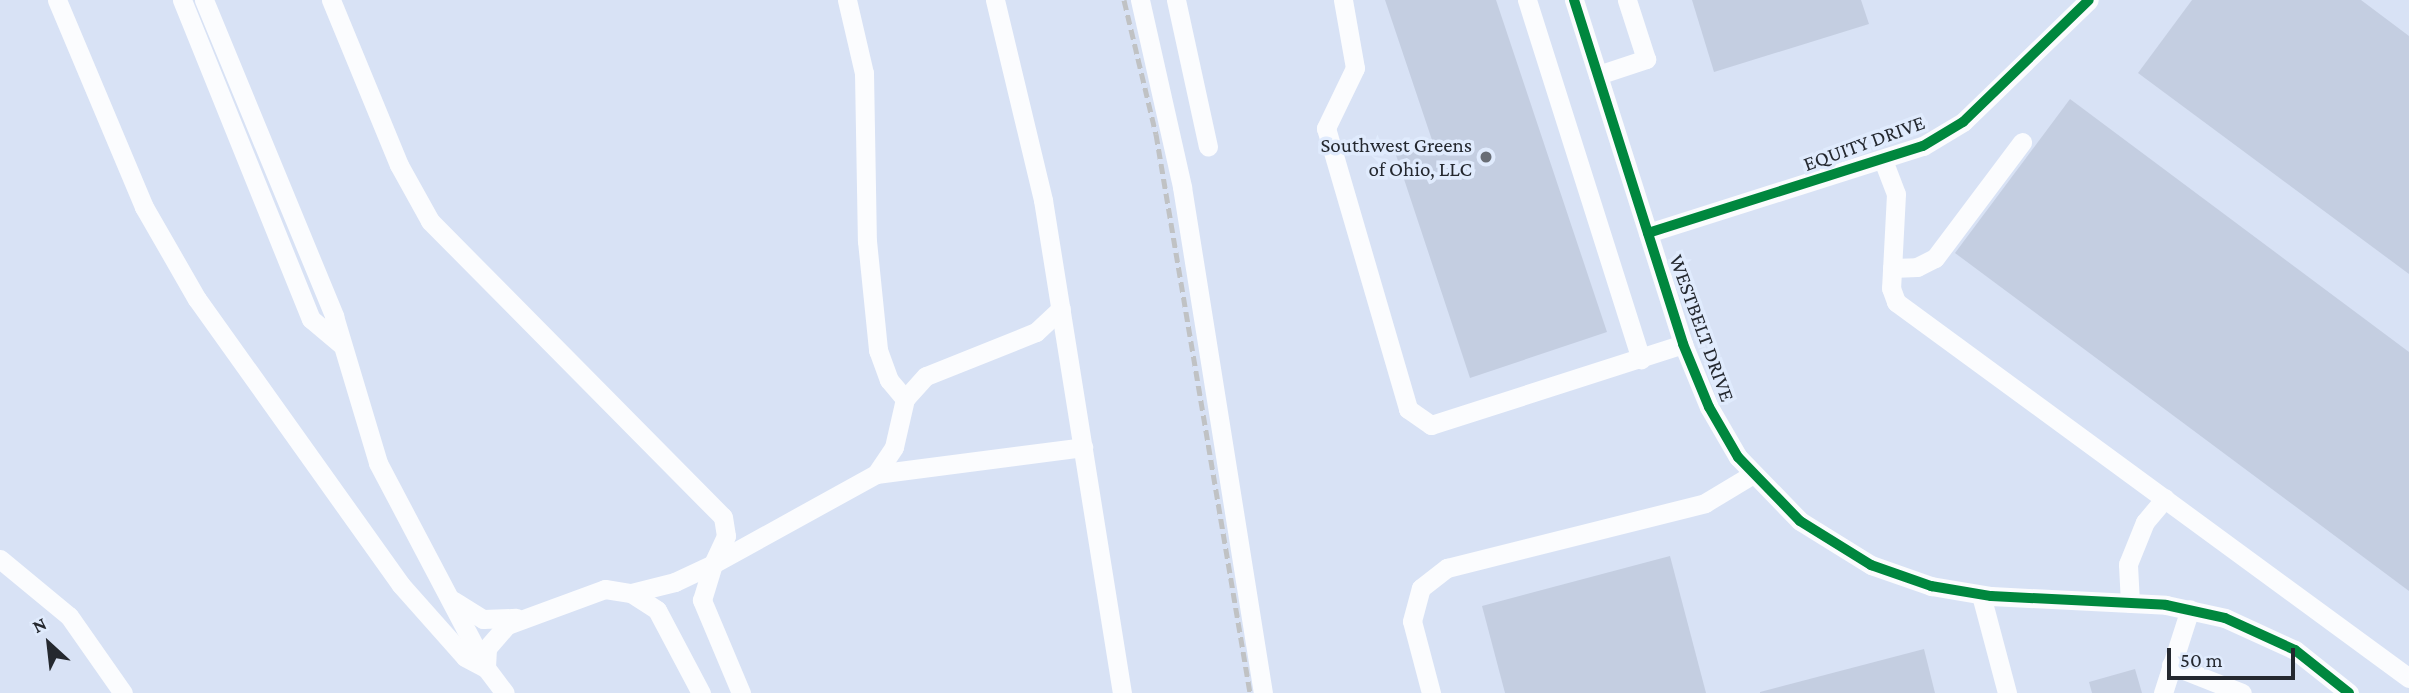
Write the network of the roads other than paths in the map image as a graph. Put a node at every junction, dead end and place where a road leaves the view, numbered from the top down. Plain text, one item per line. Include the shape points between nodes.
1 (57, 0) edge
2 (182, 0) edge
3 (204, 0) edge
4 (331, 0) edge
5 (847, 0) edge
6 (995, 0) edge
7 (1140, 0) edge
8 (1177, 0) edge
9 (1343, 0) edge
10 (1527, 0) edge
11 (1574, 0) edge
12 (1627, 0) edge
13 (2079, 4) edge
14 (1598, 75) junction
15 (2022, 142) dead end
16 (1208, 147) dead end
17 (1883, 160) junction
18 (1648, 233) junction
19 (1892, 268) junction
20 (1061, 310) junction
21 (340, 344) junction
22 (1683, 344) junction
23 (1641, 359) junction
24 (905, 399) junction
25 (1083, 447) junction
26 (876, 474) junction
27 (1753, 474) junction
28 (2165, 498) junction
29 (0, 559) edge
30 (713, 564) junction
31 (631, 593) junction
32 (1981, 595) junction
33 (452, 600) junction
34 (2130, 603) junction
35 (2190, 609) junction
36 (527, 615) junction
37 (2171, 665) junction
38 (486, 668) junction
39 (2409, 678) edge
40 (2224, 689) edge
41 (123, 693) edge
42 (505, 693) edge
43 (701, 693) edge
44 (741, 693) edge
45 (1122, 693) edge
46 (1263, 693) edge
47 (1431, 693) edge
48 (2007, 693) edge
49 (2163, 693) edge
50 (2242, 693) edge
51 (2349, 693) edge

1 - 38 street via 144,207 197,299 401,585 465,657
2 - 21 street via 311,319
3 - 21 street via 334,316
4 - 30 street via 399,164 430,221 718,507 726,536
5 - 24 street via 864,73 867,241 878,350 889,380
6 - 20 street via 1024,104
7 - 46 street via 1182,187
8 - 16 street
9 - 23 street via 1355,68 1326,128 1408,409 1431,425
10 - 23 street
11 - 14 street, WESTBELT DRIVE
12 - 14 street via 1646,59
13 - 17 street, EQUITY DRIVE via 1962,121 1923,146
14 - 18 street, WESTBELT DRIVE
15 - 19 street via 1935,258 1917,267
17 - 18 street, EQUITY DRIVE
17 - 19 street via 1896,194
18 - 22 street, WESTBELT DRIVE
19 - 28 street via 1896,302
20 - 24 street via 1036,332 926,376
20 - 25 street
21 - 33 street via 378,463
22 - 23 street
22 - 27 street, WESTBELT DRIVE via 1722,432
24 - 26 street via 894,447
25 - 26 street
25 - 45 street
26 - 30 street
27 - 32 street, WESTBELT DRIVE via 1800,521 1860,558 1908,579
27 - 47 street via 1705,503 1447,568 1422,587 1412,621
28 - 34 street via 2145,522 2128,564
28 - 39 street
29 - 41 street via 69,616
30 - 31 street via 675,582
30 - 44 street via 702,600
31 - 36 street via 605,589
31 - 43 street via 657,610 675,636
32 - 34 street, WESTBELT DRIVE
32 - 48 street
33 - 36 street via 494,621
33 - 38 street
34 - 35 street, WESTBELT DRIVE
35 - 37 street
35 - 51 street, WESTBELT DRIVE via 2246,625 2285,645
36 - 38 street via 491,640
37 - 40 street
37 - 49 street
38 - 42 street
40 - 50 street

